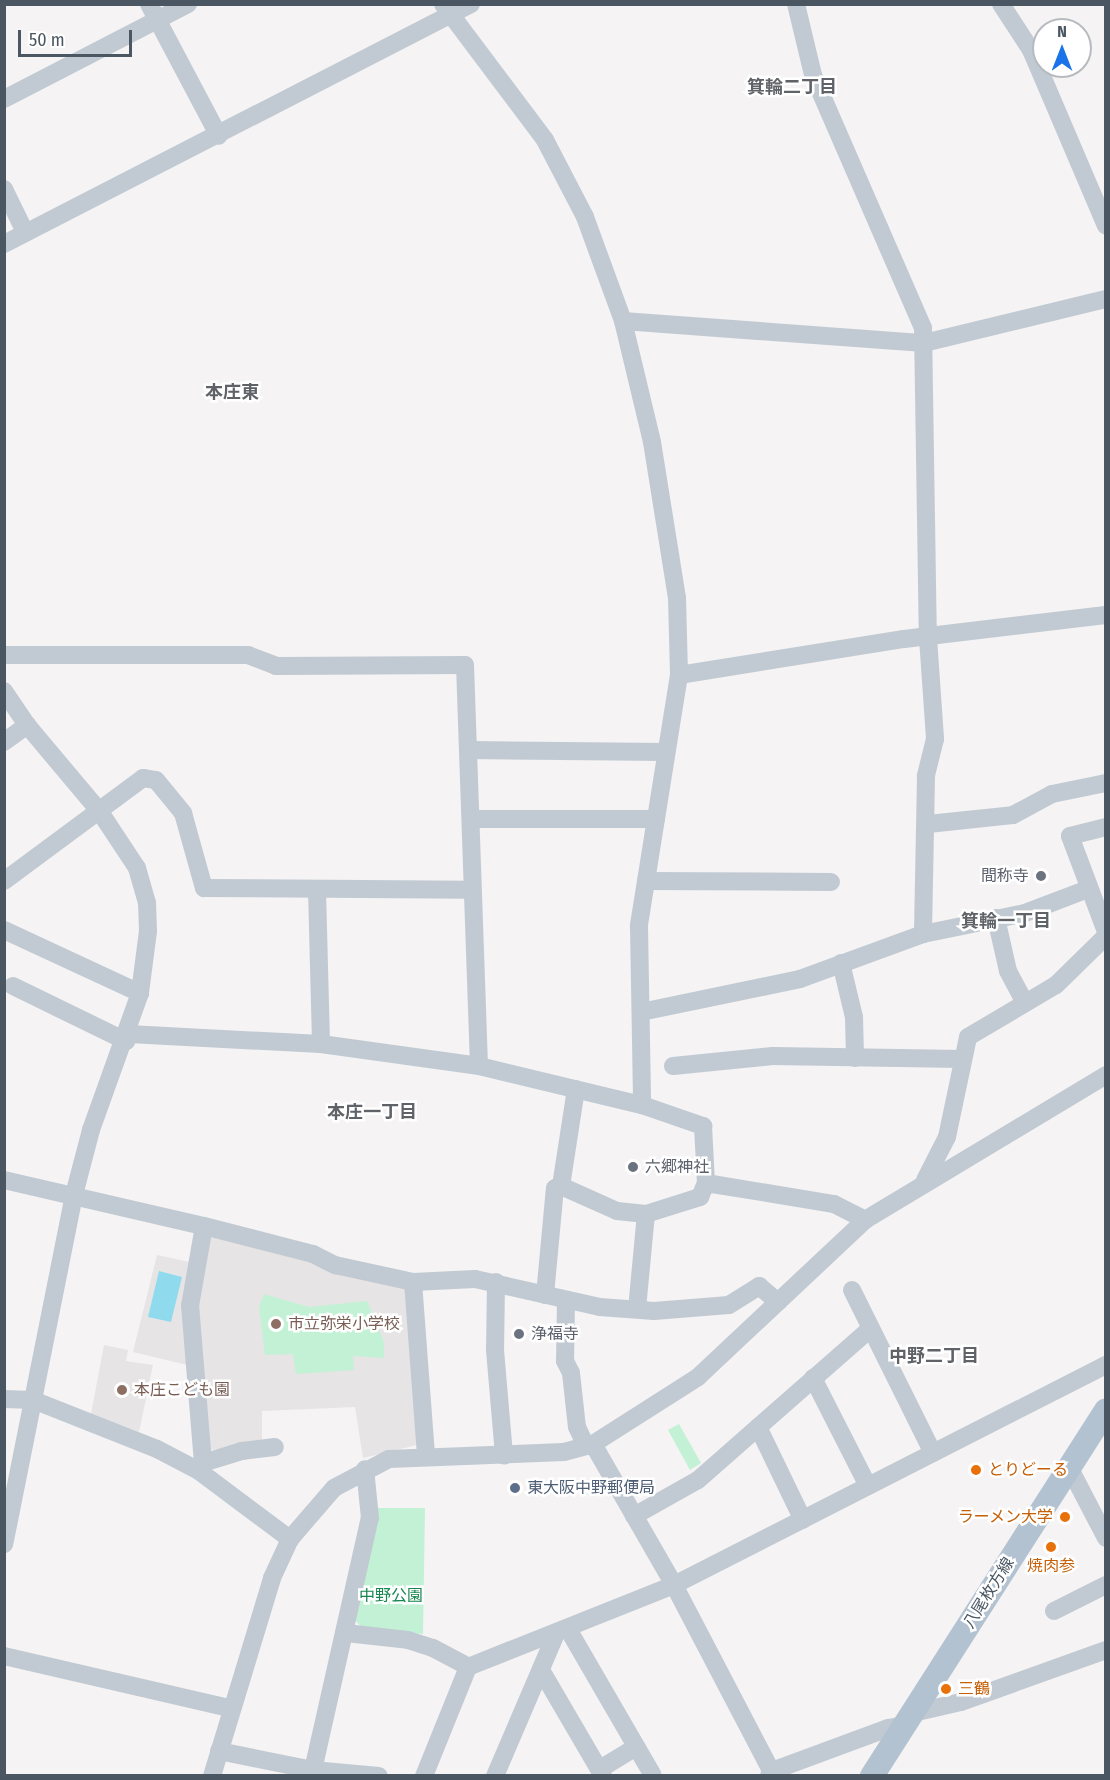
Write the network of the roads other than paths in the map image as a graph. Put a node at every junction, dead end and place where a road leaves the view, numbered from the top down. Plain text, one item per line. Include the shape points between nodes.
1 (188, 4) edge
2 (471, 4) edge
3 (796, 4) edge
4 (1001, 4) edge
5 (447, 10) edge
6 (153, 13) edge
7 (4, 99) edge
8 (219, 136) junction
9 (4, 189) edge
10 (1106, 226) edge
11 (25, 232) junction
12 (4, 243) edge
13 (1106, 299) edge
14 (623, 321) junction
15 (924, 343) junction
16 (1106, 615) edge
17 (928, 638) junction
18 (4, 655) edge
19 (679, 675) junction
20 (4, 691) edge
21 (27, 725) junction
22 (4, 742) edge
23 (469, 750) junction
24 (666, 753) junction
25 (1106, 783) edge
26 (100, 812) junction
27 (471, 819) junction
28 (656, 819) junction
29 (928, 824) junction
30 (1106, 827) edge
31 (4, 881) edge
32 (646, 881) junction
33 (831, 882) dead end
34 (1088, 889) junction
35 (316, 890) junction
36 (471, 890) junction
37 (996, 918) junction
38 (4, 930) edge
39 (1106, 932) edge
40 (923, 934) junction
41 (1106, 936) edge
42 (841, 963) junction
43 (13, 986) dead end
44 (140, 993) junction
45 (1026, 1003) junction
46 (640, 1012) junction
47 (127, 1037) junction
48 (321, 1044) junction
49 (855, 1058) junction
50 (962, 1059) junction
51 (479, 1066) junction
52 (673, 1066) dead end
53 (1106, 1075) edge
54 (576, 1089) junction
55 (642, 1105) junction
56 (4, 1180) edge
57 (925, 1180) junction
58 (706, 1183) junction
59 (561, 1186) junction
60 (74, 1196) junction
61 (646, 1214) junction
62 (865, 1220) junction
63 (204, 1226) junction
64 (413, 1282) junction
65 (496, 1282) junction
66 (852, 1290) dead end
67 (545, 1295) junction
68 (566, 1300) junction
69 (778, 1302) junction
70 (637, 1310) junction
71 (868, 1330) junction
72 (1106, 1365) edge
73 (813, 1378) junction
74 (4, 1399) edge
75 (33, 1400) junction
76 (1106, 1410) edge
77 (758, 1427) junction
78 (590, 1445) junction
79 (275, 1447) dead end
80 (933, 1453) junction
81 (426, 1454) junction
82 (504, 1456) junction
83 (201, 1467) junction
84 (1069, 1467) junction
85 (366, 1469) junction
86 (868, 1486) junction
87 (634, 1516) junction
88 (803, 1520) junction
89 (1106, 1538) edge
90 (290, 1539) junction
91 (4, 1544) edge
92 (1106, 1585) edge
93 (674, 1586) junction
94 (1054, 1611) dead end
95 (562, 1631) junction
96 (346, 1633) junction
97 (1106, 1650) edge
98 (4, 1656) edge
99 (468, 1666) junction
100 (541, 1670) junction
101 (230, 1708) junction
102 (909, 1719) junction
103 (636, 1747) junction
104 (219, 1751) junction
105 (309, 1771) edge
106 (602, 1772) edge
107 (652, 1774) dead end
108 (772, 1774) edge
109 (212, 1776) edge
110 (379, 1776) edge
111 (424, 1776) edge
112 (495, 1776) edge
113 (872, 1776) edge

1 - 6 street
2 - 5 street
3 - 15 street via 813,75 923,328
4 - 10 street via 1031,50
5 - 8 street
5 - 14 street via 545,140 585,217
6 - 7 street
6 - 8 street
8 - 11 street
9 - 11 street
11 - 12 street
13 - 15 street
14 - 15 street
14 - 19 street via 652,442 676,598
15 - 17 street
16 - 17 street
17 - 19 street
17 - 29 street via 935,739 926,776
18 - 23 street via 248,655 276,666 465,665
19 - 24 street
20 - 21 street
21 - 22 street
21 - 26 street
23 - 24 street
23 - 27 street
24 - 28 street
25 - 29 street via 1052,794 1012,815
26 - 31 street
26 - 35 street via 143,778 156,780 183,813 204,888
26 - 44 street via 137,868 147,902 147,954
27 - 28 street
27 - 36 street
28 - 32 street
29 - 40 street
30 - 34 street via 1070,836
32 - 33 street
32 - 46 street via 639,926
34 - 37 street via 1025,913
34 - 39 street
35 - 36 street
35 - 48 street
36 - 51 street
37 - 40 street
37 - 45 street via 1008,971
38 - 44 street
40 - 42 street
41 - 45 street via 1056,985
42 - 46 street via 800,979
42 - 49 street via 854,1017
43 - 47 street
44 - 47 street
45 - 50 street via 968,1037
46 - 55 street
47 - 48 street
47 - 60 street via 91,1130
48 - 51 street
49 - 50 street
49 - 52 street via 773,1056
50 - 57 street via 947,1137
51 - 54 street
53 - 57 street
54 - 55 street
54 - 59 street
55 - 58 street via 703,1125
56 - 60 street
57 - 62 street
58 - 61 street via 700,1197
58 - 62 street via 834,1204
59 - 61 street via 617,1211
59 - 67 street via 555,1188
60 - 63 street
60 - 75 street
61 - 70 street
62 - 69 street
63 - 64 street via 313,1254 335,1265
63 - 83 street via 190,1306
64 - 65 street
64 - 81 street
65 - 67 street
65 - 82 street via 495,1350
66 - 71 street
67 - 68 street
68 - 70 street
68 - 78 street via 565,1361 571,1373 577,1426
69 - 70 street via 759,1286 729,1305 704,1310
69 - 78 street via 680,1391
71 - 73 street
71 - 80 street
72 - 80 street
73 - 77 street
73 - 86 street
74 - 75 street
75 - 83 street
75 - 91 street
76 - 84 main road, 八尾枚方線
77 - 87 street via 698,1480
77 - 88 street
78 - 82 street via 564,1452
78 - 87 street
79 - 83 street via 242,1451
80 - 86 street
81 - 82 street
81 - 85 street via 389,1459
83 - 90 street
84 - 89 street
84 - 102 main road, 八尾枚方線
85 - 90 street via 334,1488
85 - 96 street via 370,1518
86 - 88 street
87 - 93 street
88 - 93 street
90 - 101 street via 272,1578
92 - 94 street
93 - 95 street
93 - 108 street
95 - 99 street
95 - 100 street
95 - 103 street
96 - 99 street via 408,1640 433,1647
96 - 105 street
97 - 102 street
98 - 101 street
99 - 111 street
100 - 106 street
100 - 112 street
101 - 104 street
102 - 108 street
102 - 113 main road, 八尾枚方線
103 - 106 street
103 - 107 street
104 - 105 street
104 - 109 street
105 - 110 street

